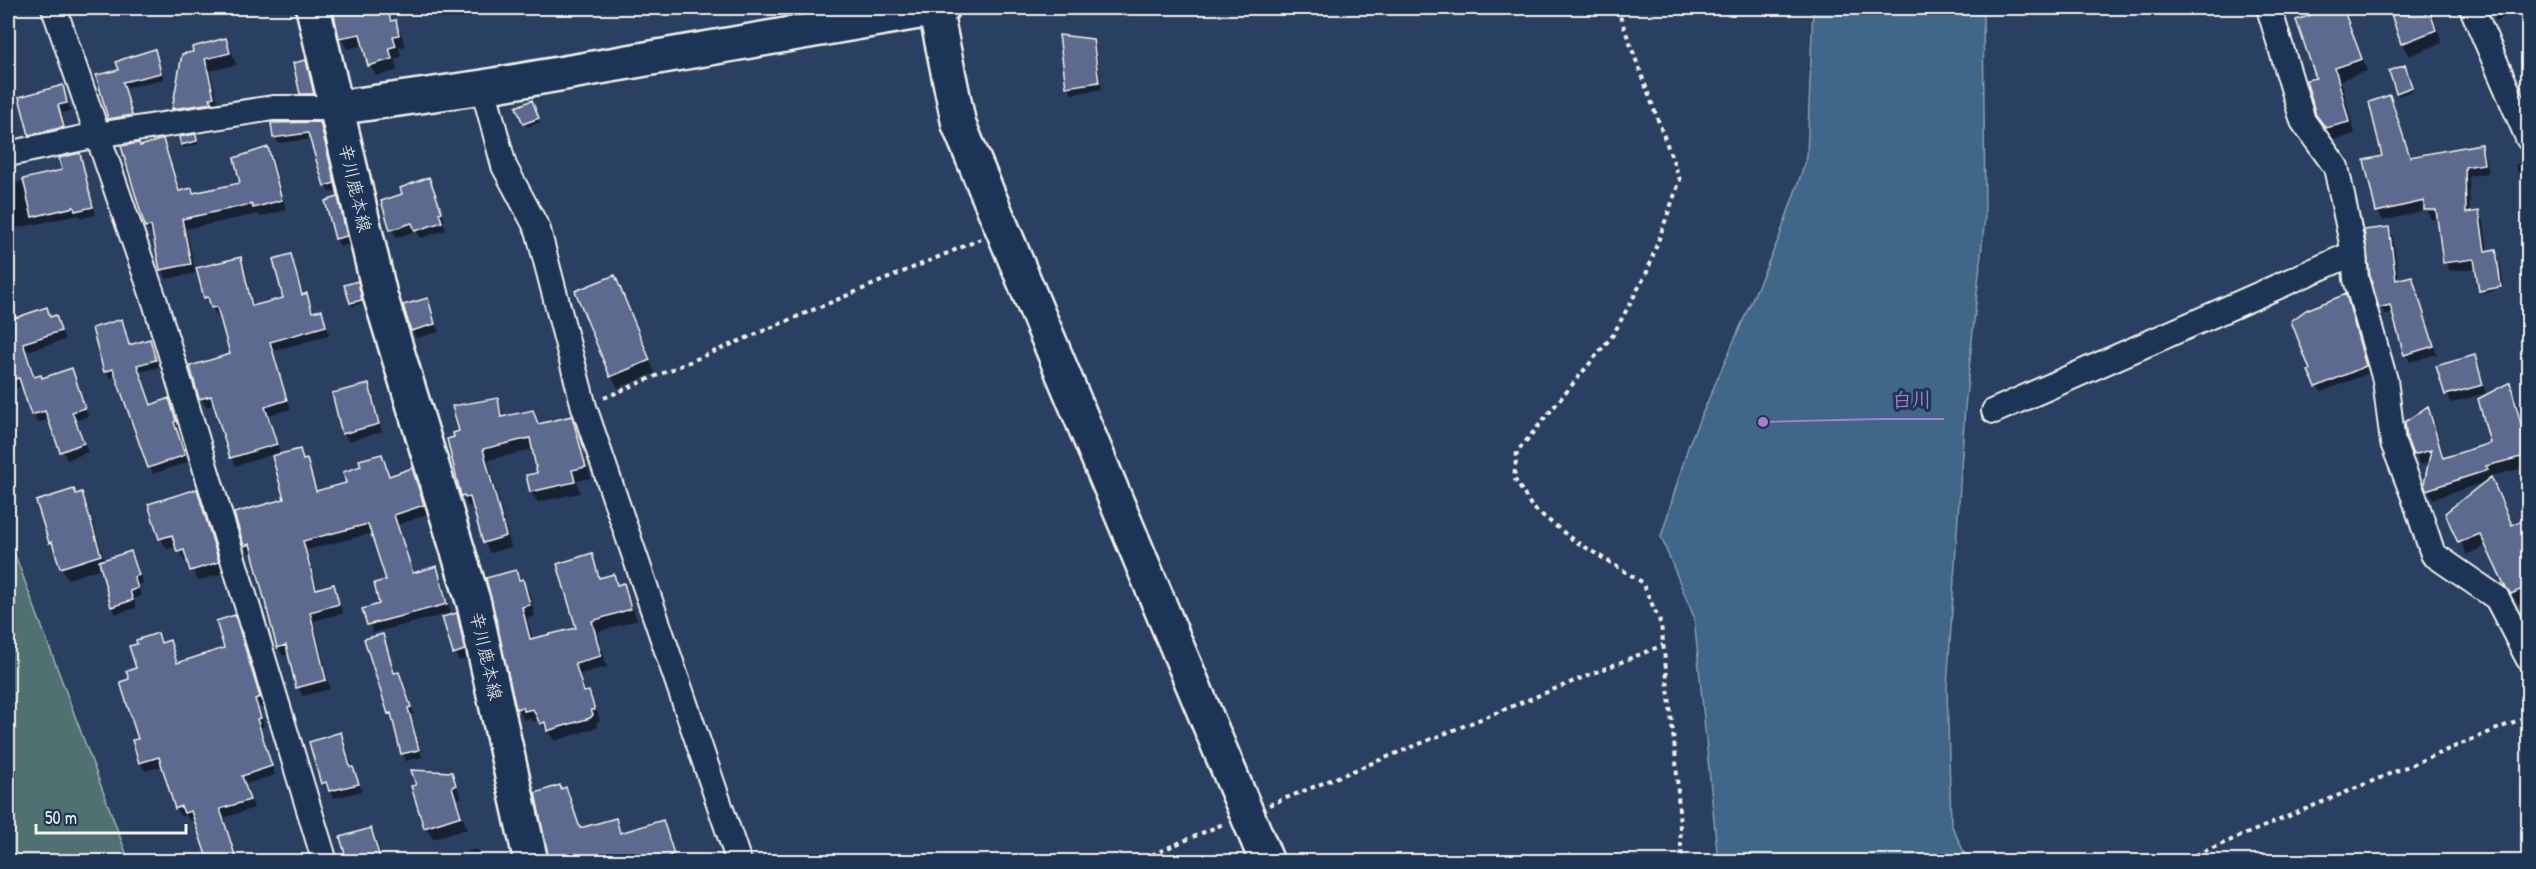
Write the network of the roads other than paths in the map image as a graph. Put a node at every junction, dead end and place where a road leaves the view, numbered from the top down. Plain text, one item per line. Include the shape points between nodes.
1 (54, 8) edge
2 (314, 8) edge
3 (937, 8) edge
4 (2269, 8) edge
5 (2472, 8) edge
6 (483, 87) junction
7 (336, 108) junction
8 (97, 135) junction
9 (2529, 138) edge
10 (8, 154) edge
11 (2354, 253) junction
12 (1994, 411) dead end
13 (2529, 658) edge
14 (325, 861) edge
15 (531, 861) edge
16 (740, 861) edge
17 (1267, 861) edge

1 - 8 street
2 - 7 main road, 辛川鹿本線
3 - 6 main road
3 - 17 main road via 959,124
4 - 11 street via 2303,121 2336,167
5 - 9 street
6 - 7 main road
6 - 16 street via 504,166 538,230 584,407
7 - 8 street via 273,108
7 - 15 main road, 辛川鹿本線 via 380,295 474,604
8 - 10 street
8 - 14 street via 155,302
11 - 12 street
11 - 13 street via 2356,279 2385,380 2392,443 2433,554 2497,598

